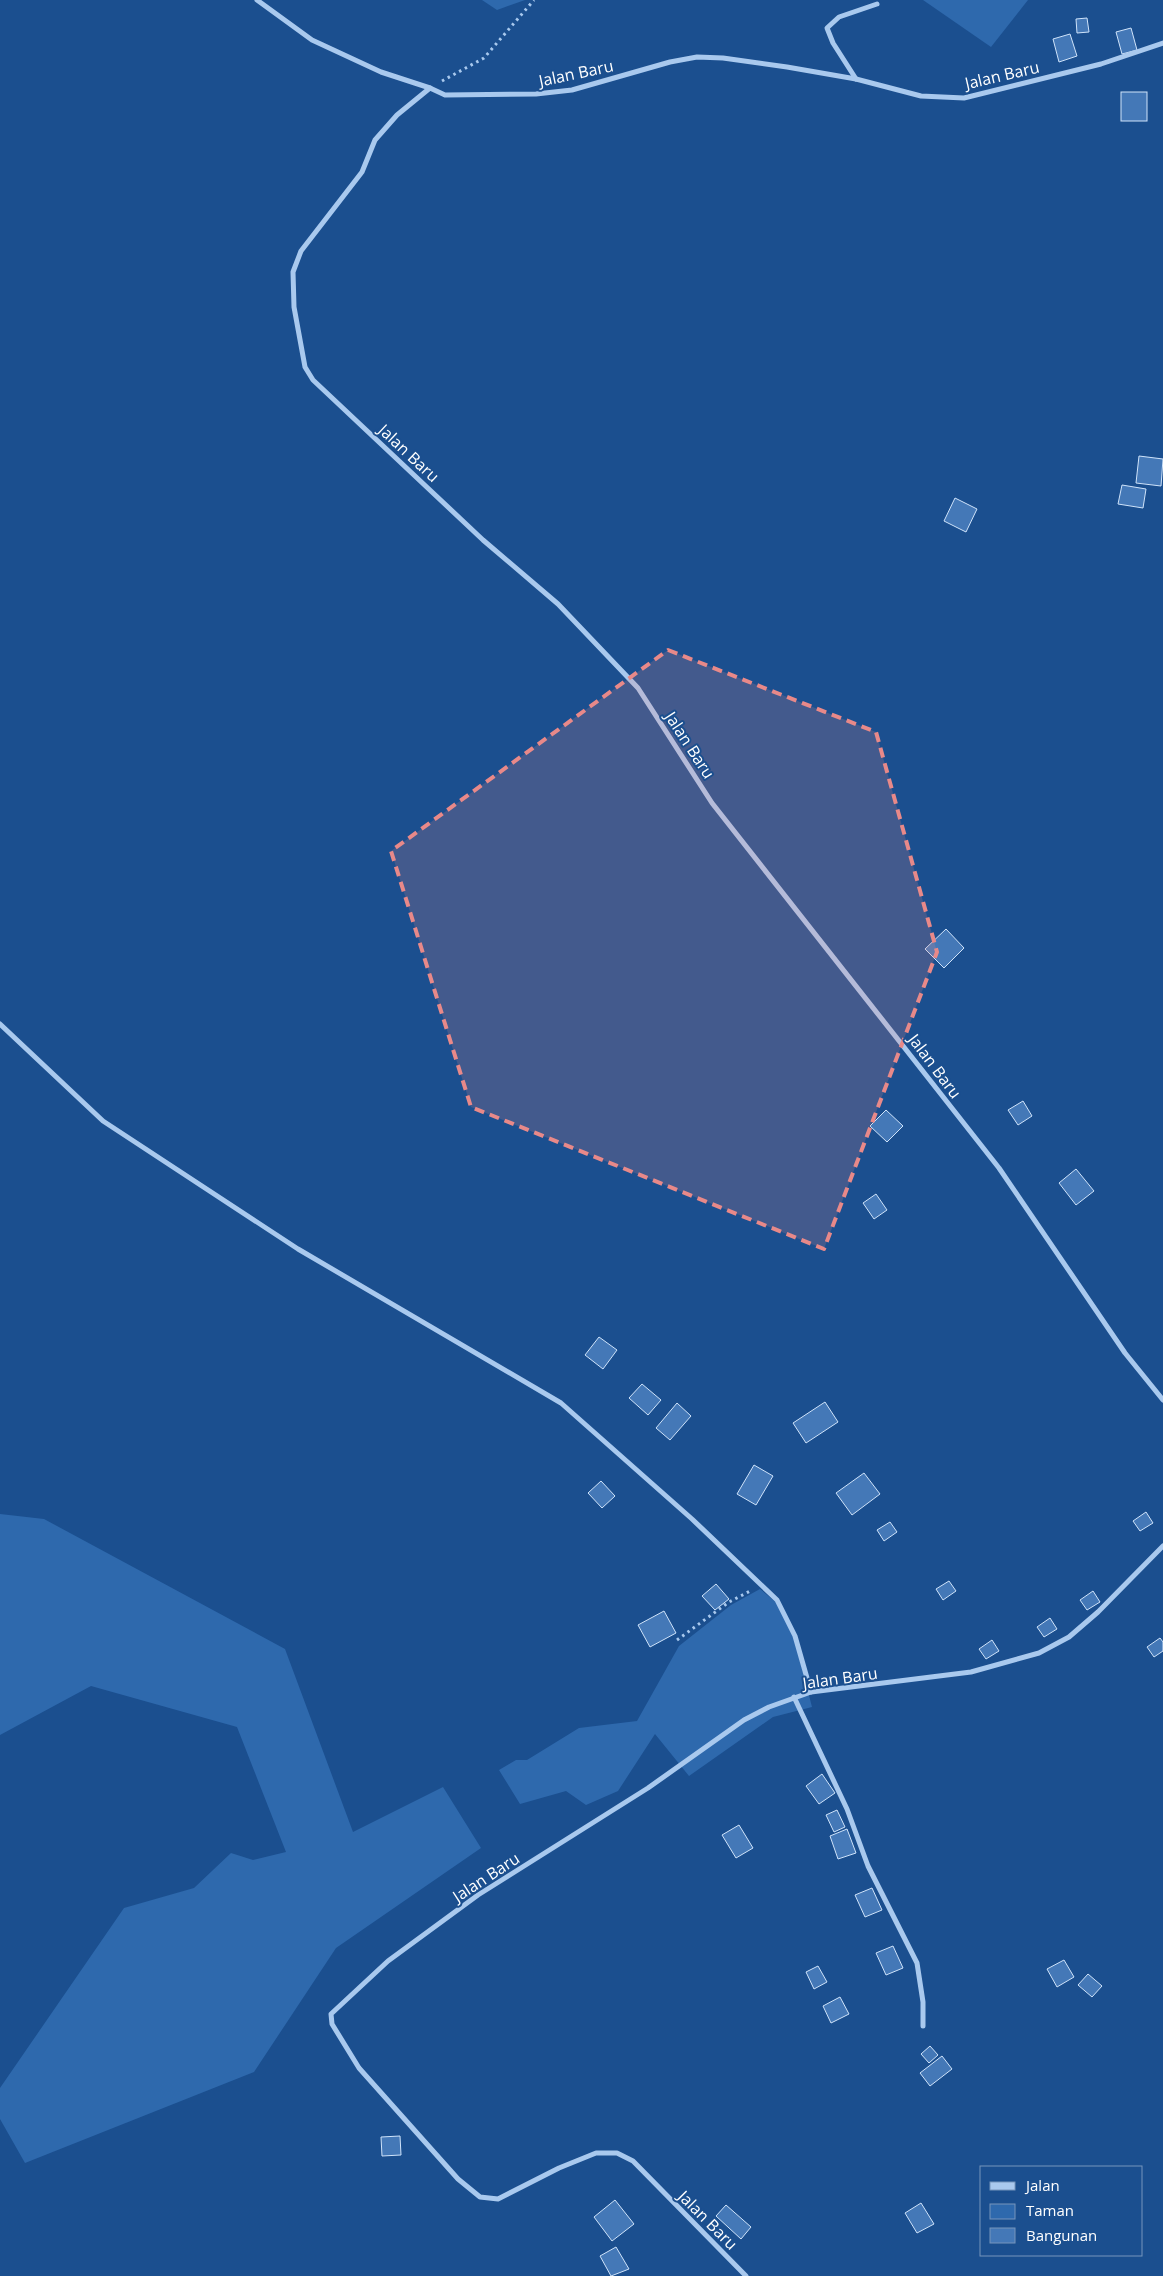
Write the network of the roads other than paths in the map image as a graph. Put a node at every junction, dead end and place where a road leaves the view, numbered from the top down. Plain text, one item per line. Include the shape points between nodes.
1 (257, 0) edge
2 (877, 4) dead end
3 (1163, 43) edge
4 (856, 79) junction
5 (430, 88) junction
6 (0, 1024) edge
7 (1163, 1400) edge
8 (1163, 1546) edge
9 (811, 1692) junction
10 (794, 1697) junction
11 (923, 2026) dead end
12 (746, 2276) edge

1 - 5 street via 312,40 381,72
2 - 4 street via 839,17 828,28 833,43
3 - 4 street, Jalan Baru via 1101,64 964,98 921,96
4 - 5 street, Jalan Baru via 697,57 572,90 536,94 445,95
5 - 7 street, Jalan Baru via 397,115 375,140 362,172 301,251 293,272 294,307 305,368 313,380 476,534 558,604 638,688 712,803 999,1168 1124,1353
6 - 9 street via 103,1122 298,1248 561,1404 692,1519 777,1600 792,1630
8 - 9 street, Jalan Baru via 1098,1612 1069,1637 1040,1653 972,1672
9 - 10 street, Jalan Baru
10 - 11 street via 847,1809 868,1866 917,1963
10 - 12 street, Jalan Baru via 744,1720 648,1788 478,1895 388,1961 331,2014 332,2024 359,2068 458,2179 480,2197 498,2199 596,2153 617,2153 633,2161

